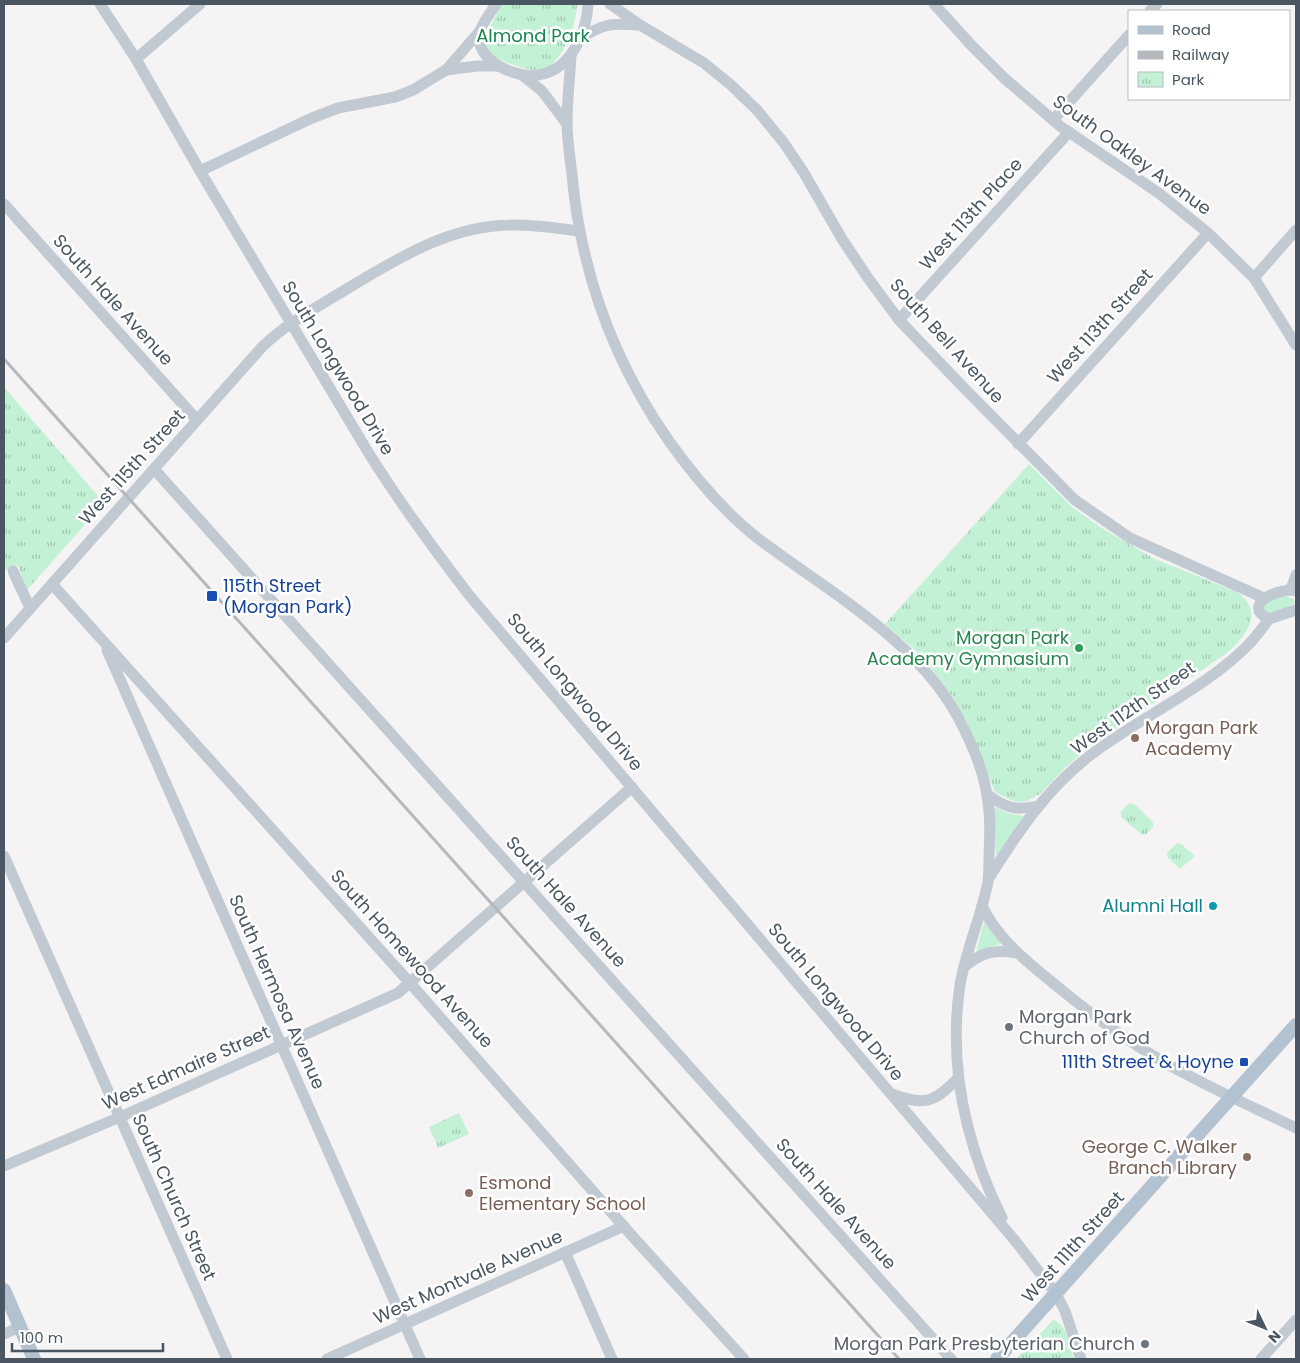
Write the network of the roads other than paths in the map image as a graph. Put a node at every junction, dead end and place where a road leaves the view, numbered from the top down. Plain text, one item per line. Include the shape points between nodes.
1 (100, 4) edge
2 (200, 4) edge
3 (496, 4) edge
4 (588, 4) edge
5 (610, 4) edge
6 (934, 4) edge
7 (640, 26) junction
8 (480, 31) junction
9 (1128, 36) edge
10 (579, 40) junction
11 (572, 55) junction
12 (136, 59) junction
13 (498, 66) junction
14 (446, 70) junction
15 (522, 75) junction
16 (1053, 120) junction
17 (567, 124) junction
18 (1069, 132) junction
19 (200, 171) junction
20 (4, 204) edge
21 (1296, 230) edge
22 (578, 231) junction
23 (1208, 233) junction
24 (1254, 278) junction
25 (899, 320) junction
26 (290, 322) junction
27 (1296, 345) edge
28 (197, 420) junction
29 (1018, 444) junction
30 (154, 469) junction
31 (13, 571) dead end
32 (1296, 575) edge
33 (52, 584) junction
34 (1294, 590) edge
35 (1264, 598) junction
36 (30, 608) junction
37 (1296, 610) edge
38 (1269, 619) junction
39 (4, 638) edge
40 (102, 640) junction
41 (632, 787) junction
42 (987, 794) junction
43 (1038, 806) junction
44 (4, 856) edge
45 (988, 879) junction
46 (525, 882) junction
47 (982, 906) junction
48 (1016, 953) junction
49 (964, 967) junction
50 (410, 983) junction
51 (1296, 1025) edge
52 (281, 1045) junction
53 (958, 1078) junction
54 (891, 1094) junction
55 (1232, 1097) junction
56 (120, 1117) junction
57 (1296, 1128) edge
58 (4, 1166) edge
59 (624, 1226) junction
60 (1017, 1243) junction
61 (564, 1252) junction
62 (4, 1290) edge
63 (1056, 1294) junction
64 (1296, 1320) edge
65 (405, 1324) junction
66 (20, 1327) junction
67 (4, 1334) edge
68 (34, 1359) edge
69 (227, 1359) edge
70 (327, 1359) edge
71 (420, 1359) edge
72 (612, 1359) edge
73 (744, 1359) edge
74 (951, 1359) edge
75 (997, 1359) edge
76 (1081, 1359) edge
77 (1261, 1359) edge

1 - 12 street, South Longwood Drive
2 - 12 street
3 - 8 street
4 - 10 street
5 - 7 street, South Bell Avenue
6 - 16 street, South Oakley Avenue via 1004,78
7 - 10 street, South Bell Avenue via 605,24
7 - 25 street, South Bell Avenue via 704,63 757,110 784,143 842,239
8 - 13 street via 482,50
8 - 14 street
9 - 16 street
10 - 11 street
11 - 15 street via 545,74
11 - 17 street
12 - 19 street, South Longwood Drive
13 - 14 street
13 - 15 street
14 - 19 street via 413,90 394,97 338,108 312,118
15 - 17 street via 542,91
16 - 18 street, South Oakley Avenue
17 - 22 street
18 - 23 street, South Oakley Avenue via 1160,194
18 - 25 street, West 113th Place
19 - 26 street, South Longwood Drive
20 - 28 street, South Hale Avenue
21 - 24 street
22 - 26 street, West 115th Street via 510,225 474,228 442,238 404,255
22 - 42 street via 598,304 614,346 653,417 677,452 702,485 759,540 864,616 932,678 962,726
23 - 24 street, South Oakley Avenue
23 - 29 street, West 113th Street
24 - 27 street, South Oakley Avenue
25 - 29 street, South Bell Avenue
26 - 28 street, West 115th Street via 262,347
26 - 41 street, South Longwood Drive via 389,485 441,558
28 - 30 street, West 115th Street
29 - 35 street, South Bell Avenue via 1075,500 1130,538
30 - 33 street, West 115th Street
30 - 46 street, South Hale Avenue
31 - 36 street
32 - 34 street
33 - 36 street, West 115th Street
33 - 40 street, South Homewood Avenue
34 - 35 street
35 - 38 street via 1259,604 1260,611
36 - 39 street, West 115th Street
37 - 38 street
38 - 43 street, West 112th Street via 1251,643 1232,659 1088,757
40 - 50 street, South Homewood Avenue
40 - 52 street, South Hermosa Avenue
41 - 46 street, West Edmaire Street
41 - 54 street, South Longwood Drive
42 - 43 street via 1011,808
42 - 45 street via 990,834
43 - 45 street, West 112th Street
44 - 56 street, South Church Street
45 - 47 street
46 - 50 street, West Edmaire Street
46 - 74 street, South Hale Avenue
47 - 48 street
47 - 49 street
48 - 49 street via 990,952
48 - 55 street via 1116,1032 1183,1073
49 - 53 street via 958,1018
50 - 52 street, West Edmaire Street via 398,993
50 - 59 street, South Homewood Avenue
51 - 55 main road, West 111th Street
52 - 56 street, West Edmaire Street
52 - 65 street, South Hermosa Avenue
53 - 54 street via 946,1091 924,1101 910,1101
53 - 60 street via 976,1157 989,1193
54 - 60 street, South Longwood Drive
55 - 57 street
55 - 63 main road, West 111th Street
56 - 58 street, West Edmaire Street
56 - 69 street, South Church Street
59 - 61 street, West Montvale Avenue
59 - 73 street, South Homewood Avenue
60 - 63 street, South Longwood Drive
61 - 65 street, West Montvale Avenue
61 - 72 street
62 - 66 main road
63 - 75 main road, West 111th Street
63 - 76 street, South Longwood Drive
64 - 77 street
65 - 70 street, West Montvale Avenue
65 - 71 street, South Hermosa Avenue
66 - 67 street
66 - 68 main road

